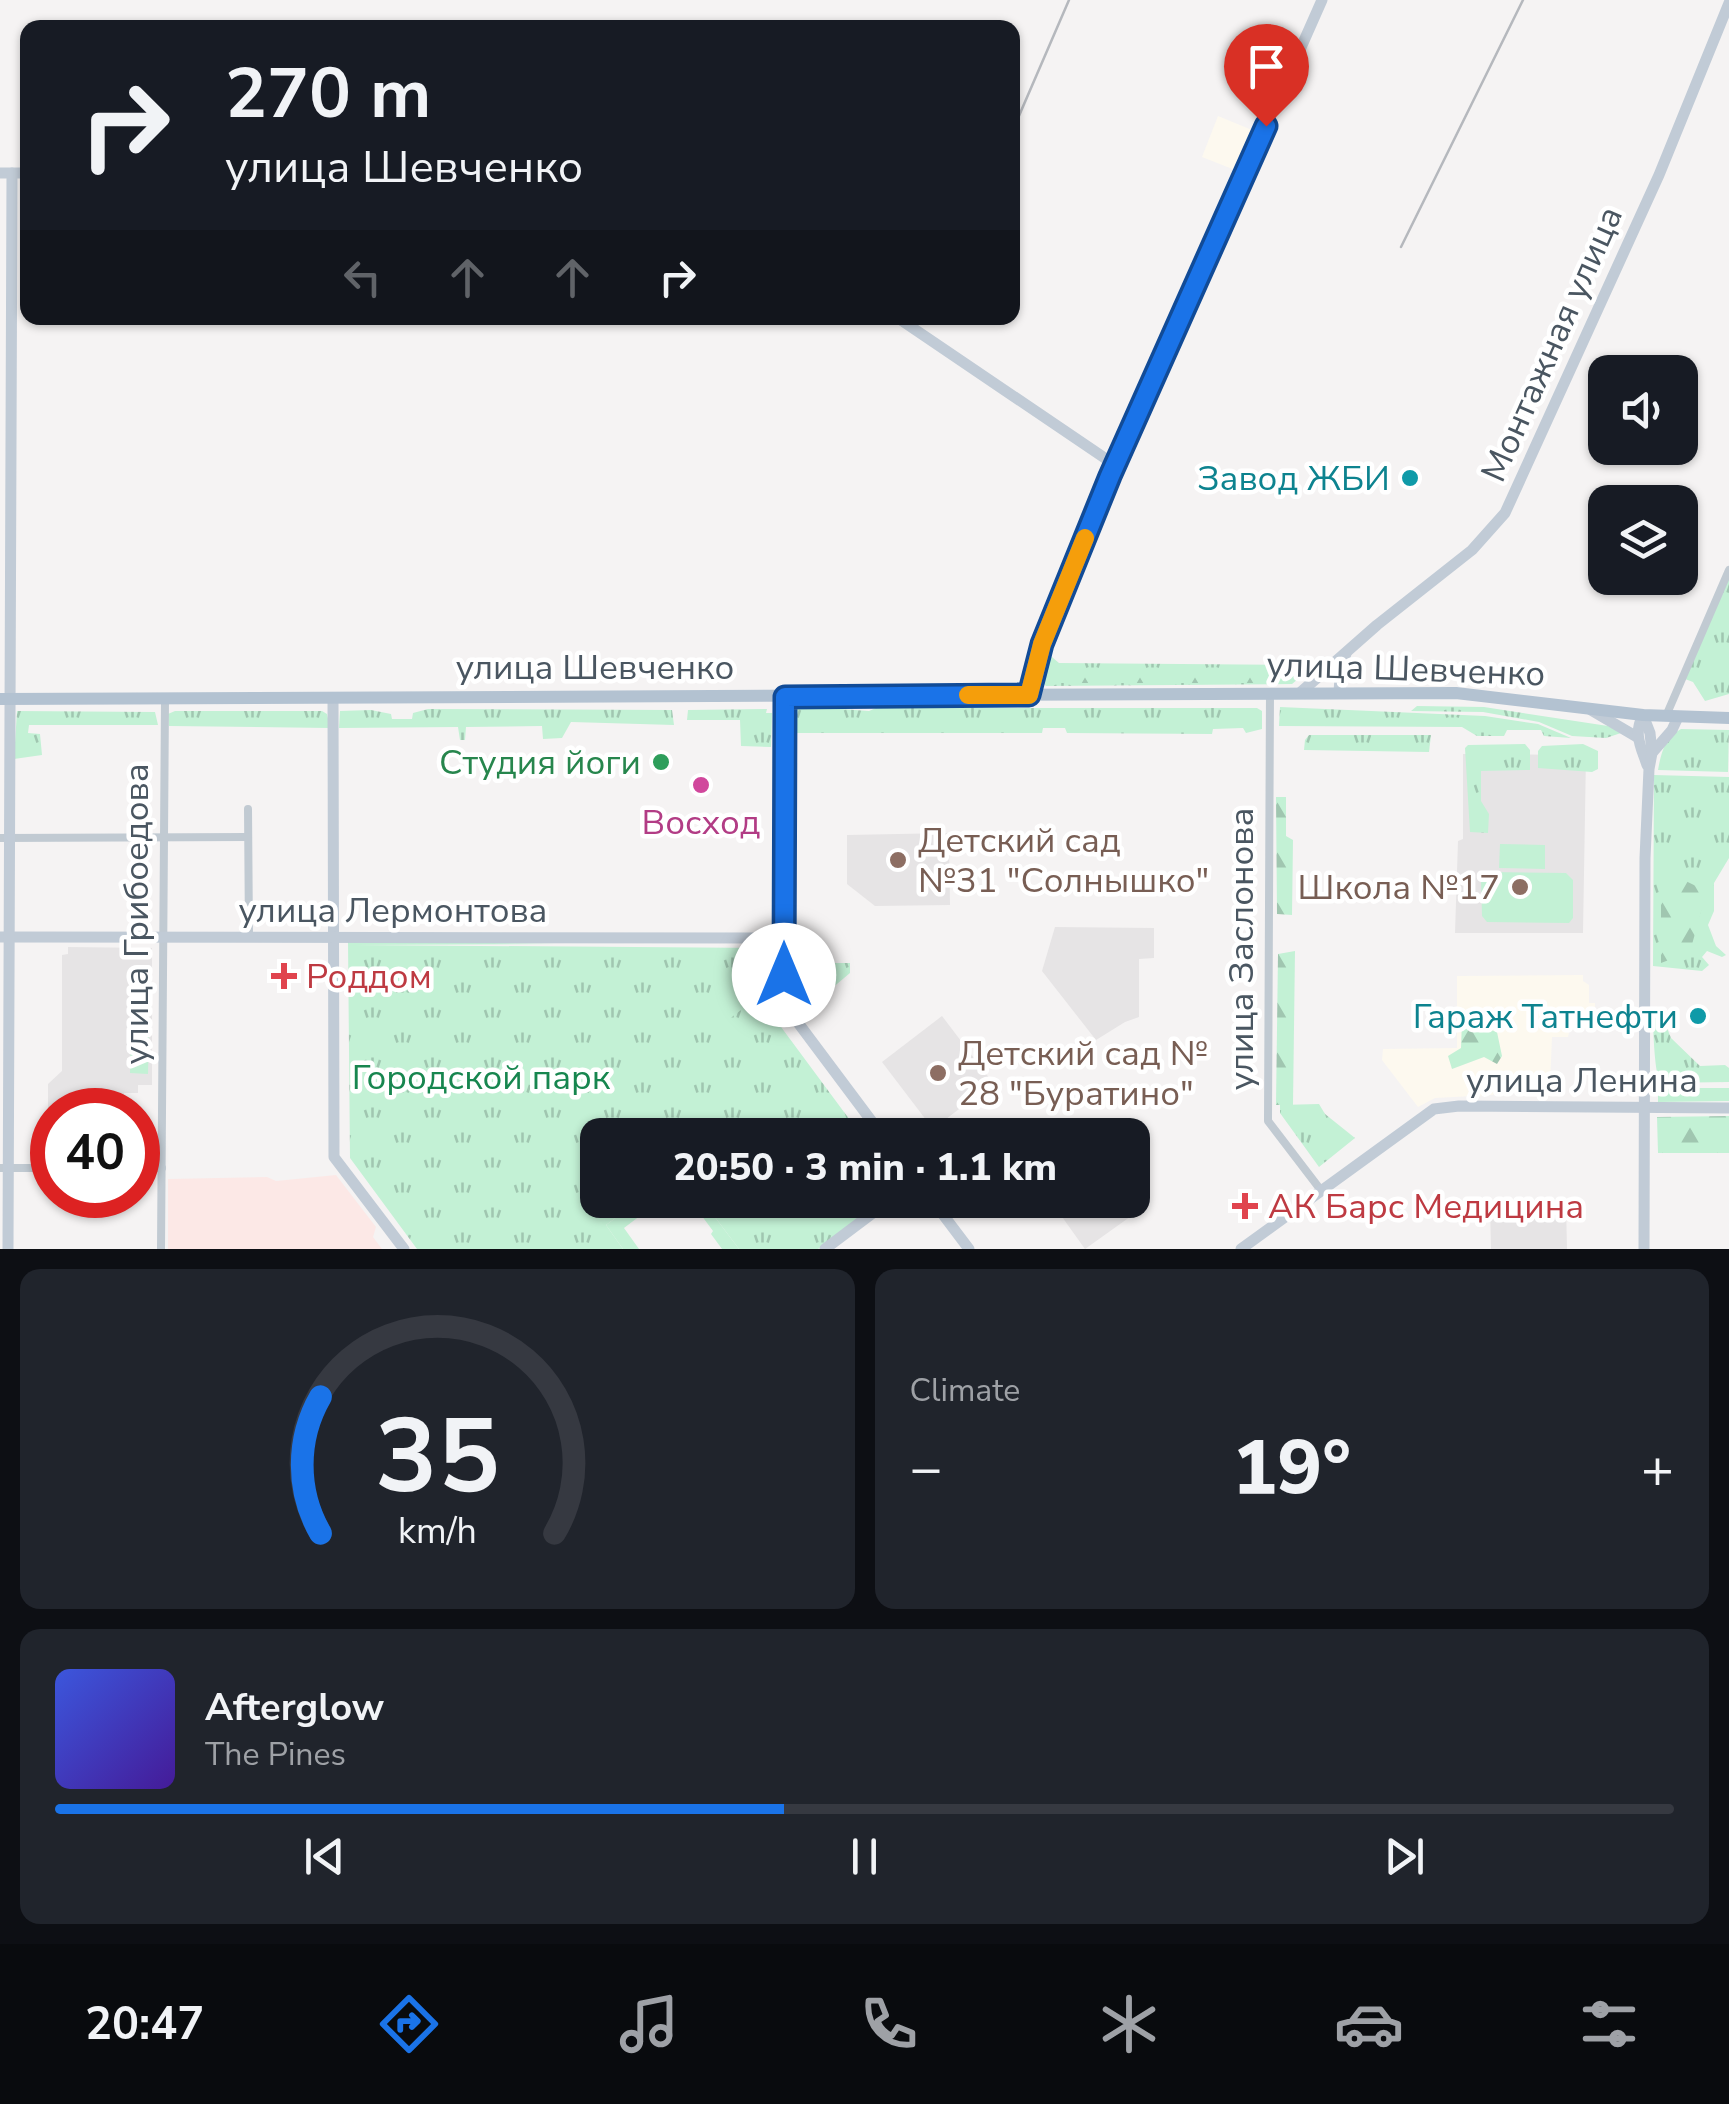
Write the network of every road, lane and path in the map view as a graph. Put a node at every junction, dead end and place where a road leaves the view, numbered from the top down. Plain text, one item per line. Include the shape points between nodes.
1 (1322, 0) edge
2 (1729, 3) edge
3 (6, 173) edge
4 (908, 325) edge
5 (1116, 465) junction
6 (1729, 570) edge
7 (1348, 650) junction
8 (1270, 692) junction
9 (1301, 692) junction
10 (1339, 692) junction
11 (1029, 695) junction
12 (785, 697) junction
13 (5, 699) edge
14 (333, 699) junction
15 (165, 700) junction
16 (1588, 708) junction
17 (1643, 715) junction
18 (1672, 717) junction
19 (1729, 718) edge
20 (1637, 736) junction
21 (1652, 753) junction
22 (1649, 769) junction
23 (248, 810) dead end
24 (248, 837) junction
25 (5, 838) edge
26 (163, 838) junction
27 (249, 936) junction
28 (333, 936) junction
29 (4, 937) edge
30 (164, 937) junction
31 (785, 938) junction
32 (1644, 1108) junction
33 (1729, 1108) edge
34 (869, 1118) edge
35 (4, 1168) edge
36 (30, 1168) edge
37 (162, 1168) joint
38 (1320, 1189) junction
39 (866, 1218) edge
40 (946, 1218) edge
41 (8, 1249) edge
42 (161, 1249) edge
43 (404, 1249) edge
44 (824, 1249) edge
45 (969, 1249) edge
46 (1240, 1249) edge
47 (1644, 1249) edge

1 - 5 street
2 - 7 street, Монтажная улица via 1659,175 1505,513 1472,550
3 - 13 street
4 - 5 street
5 - 11 street via 1042,644
6 - 18 street
7 - 9 street, Монтажная улица
7 - 10 street
8 - 9 main road, улица Шевченко
8 - 11 main road, улица Шевченко
8 - 38 street, улица Заслонова via 1268,1120
9 - 10 main road, улица Шевченко
10 - 16 main road, улица Шевченко via 1472,694
11 - 12 main road, улица Шевченко
12 - 14 main road, улица Шевченко
12 - 31 street
13 - 15 main road, улица Шевченко
13 - 25 street
14 - 15 main road, улица Шевченко
14 - 28 street
15 - 26 street, улица Грибоедова
16 - 17 main road, улица Шевченко
16 - 20 street
17 - 18 main road, улица Шевченко
17 - 20 street
17 - 21 street
18 - 19 main road, улица Шевченко
18 - 21 street via 1672,730
20 - 22 street
21 - 22 street
22 - 32 street
23 - 24 street
24 - 26 street
24 - 27 street
25 - 26 street
25 - 29 street
26 - 30 street, улица Грибоедова
27 - 28 street, улица Лермонтова
27 - 30 street, улица Лермонтова
28 - 31 street, улица Лермонтова
28 - 43 street via 334,1157
29 - 30 street, улица Лермонтова
29 - 35 street
30 - 37 street, улица Грибоедова
31 - 34 street via 784,1004
32 - 33 street, улица Ленина
32 - 38 street, улица Ленина via 1434,1109
32 - 47 street
35 - 36 street
35 - 41 street
37 - 42 street, улица Грибоедова
38 - 46 street, улица Ленина
39 - 44 street
40 - 45 street

